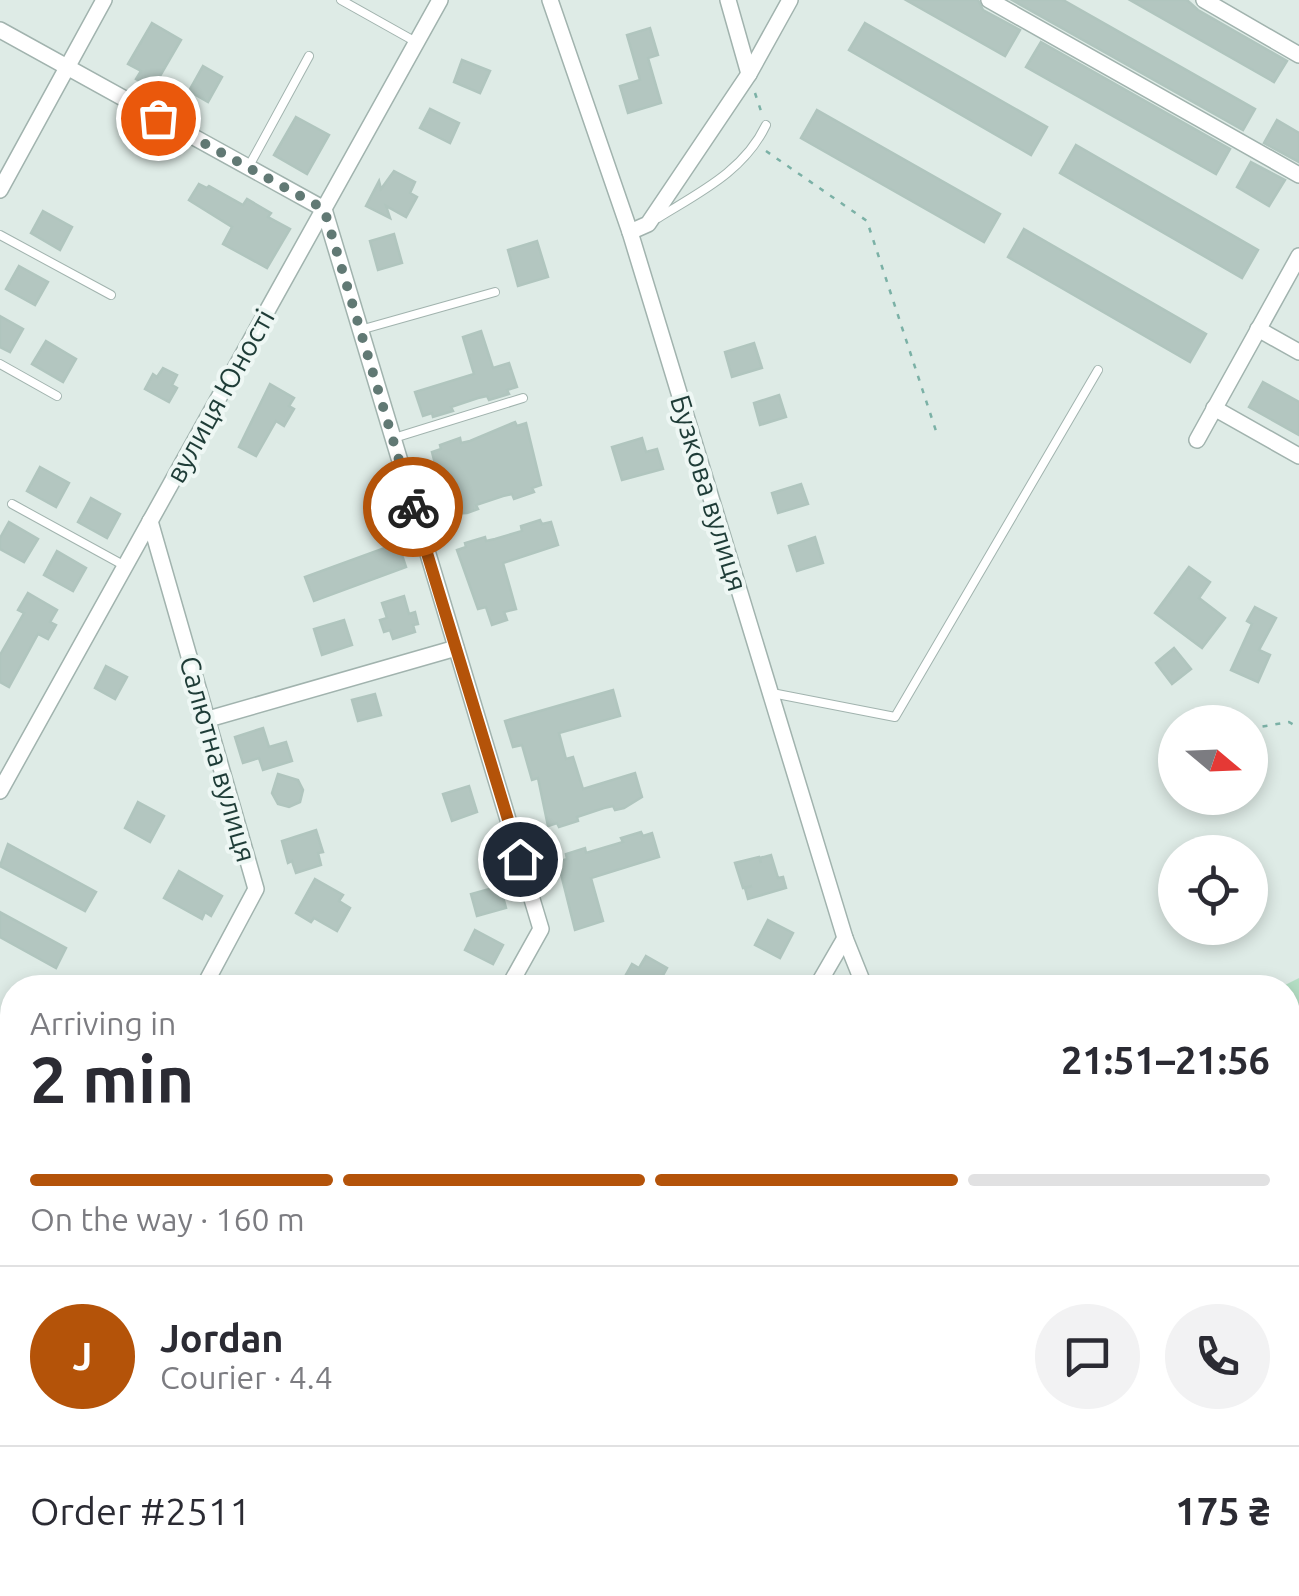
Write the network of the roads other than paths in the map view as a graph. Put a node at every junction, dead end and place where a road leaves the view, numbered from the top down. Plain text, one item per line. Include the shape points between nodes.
1 (104, 0) edge
2 (340, 0) edge
3 (440, 0) edge
4 (550, 0) edge
5 (728, 0) edge
6 (790, 0) edge
7 (989, 0) edge
8 (1204, 0) edge
9 (0, 30) edge
10 (416, 42) junction
11 (1299, 55) edge
12 (309, 56) dead end
13 (67, 68) junction
14 (749, 74) junction
15 (766, 125) road end
16 (248, 168) junction
17 (1299, 175) edge
18 (0, 190) edge
19 (324, 209) junction
20 (648, 224) junction
21 (630, 232) junction
22 (0, 235) edge
23 (1299, 256) edge
24 (495, 292) dead end
25 (110, 295) dead end
26 (1258, 329) junction
27 (360, 330) junction
28 (1299, 352) edge
29 (0, 364) edge
30 (1098, 370) dead end
31 (56, 396) dead end
32 (523, 398) dead end
33 (1214, 408) junction
34 (393, 438) junction
35 (1196, 440) dead end
36 (1299, 456) edge
37 (12, 504) dead end
38 (150, 521) junction
39 (125, 566) junction
40 (456, 648) junction
41 (772, 692) junction
42 (206, 720) junction
43 (0, 791) edge
44 (845, 938) junction
45 (209, 975) edge
46 (515, 975) edge
47 (824, 975) edge
48 (859, 975) edge

1 - 13 street
2 - 10 lane
3 - 10 street, вулиця Юності
4 - 21 street, Бузкова вулиця
5 - 14 street
6 - 14 street
7 - 17 street
8 - 11 street
9 - 13 street
10 - 19 street, вулиця Юності
12 - 16 lane
13 - 16 street
13 - 18 street
14 - 20 street
15 - 20 lane via 728,175
16 - 19 street
19 - 27 street
19 - 38 street, вулиця Юності
20 - 21 street
21 - 41 street, Бузкова вулиця
22 - 25 lane
23 - 26 street
24 - 27 lane
26 - 28 street
26 - 33 street
27 - 34 street
29 - 31 lane
30 - 41 lane via 894,716
32 - 34 lane
33 - 35 street
33 - 36 street
34 - 40 street
37 - 39 lane
38 - 39 street, вулиця Юності
38 - 42 street, Салютна вулиця
39 - 43 street, вулиця Юності
40 - 42 street
40 - 46 street via 541,929
41 - 44 street, Бузкова вулиця
42 - 45 street, Салютна вулиця via 256,889
44 - 47 street
44 - 48 street, Бузкова вулиця

